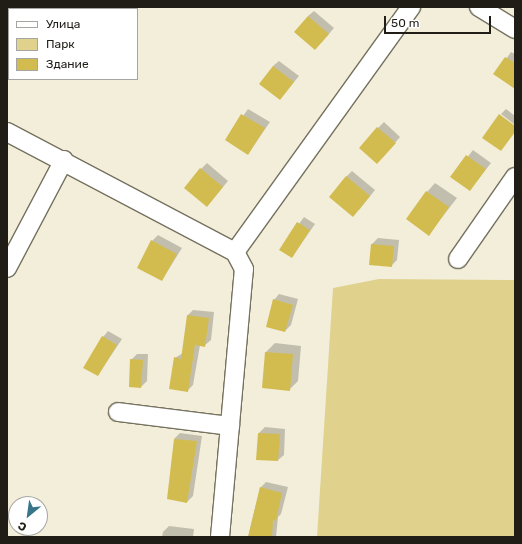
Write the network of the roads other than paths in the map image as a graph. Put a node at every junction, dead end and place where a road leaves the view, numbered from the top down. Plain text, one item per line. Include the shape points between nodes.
1 (411, 7) edge
2 (479, 7) edge
3 (515, 28) edge
4 (7, 132) edge
5 (64, 160) junction
6 (515, 177) edge
7 (235, 252) junction
8 (458, 259) dead end
9 (7, 268) edge
10 (118, 412) dead end
11 (230, 426) junction
12 (220, 537) edge

1 - 7 lane
2 - 3 lane
4 - 5 lane
5 - 7 lane
5 - 9 lane
6 - 8 lane
7 - 11 lane via 244,269
10 - 11 lane
11 - 12 lane

